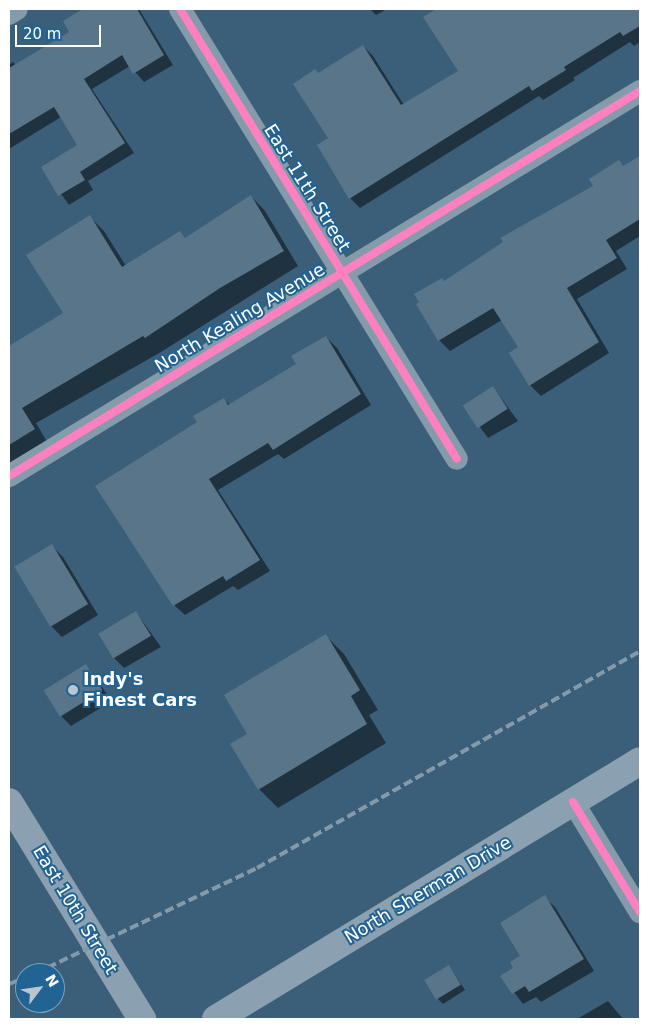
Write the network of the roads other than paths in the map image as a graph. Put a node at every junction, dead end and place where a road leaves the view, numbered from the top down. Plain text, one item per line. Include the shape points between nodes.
1 (17, 9) edge
2 (180, 9) edge
3 (9, 14) edge
4 (640, 91) edge
5 (342, 273) junction
6 (457, 459) dead end
7 (9, 476) edge
8 (640, 761) edge
9 (9, 802) edge
10 (573, 802) junction
11 (640, 912) edge
12 (142, 1019) edge
13 (216, 1019) edge

1 - 3 street
2 - 5 street, East 11th Street
4 - 5 street, North Kealing Avenue
5 - 6 street, East 11th Street
5 - 7 street, North Kealing Avenue
8 - 10 main road, North Sherman Drive
9 - 12 main road, East 10th Street
10 - 11 street
10 - 13 main road, North Sherman Drive

